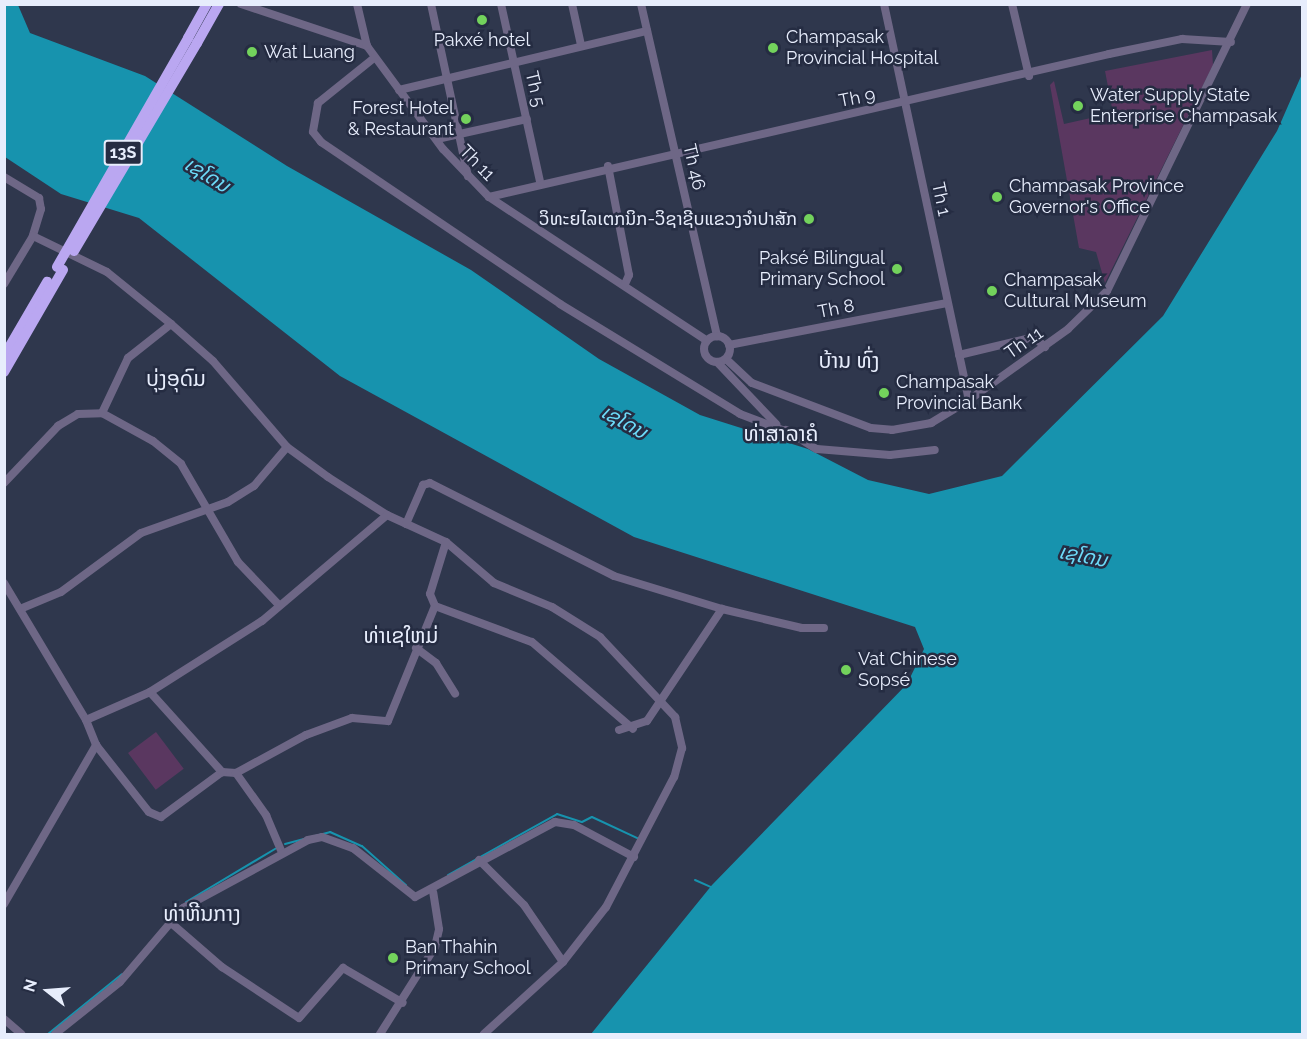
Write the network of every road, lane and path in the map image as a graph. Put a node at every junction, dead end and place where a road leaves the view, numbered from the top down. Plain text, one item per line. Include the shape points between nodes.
1 (207, 4) edge
2 (219, 4) edge
3 (241, 4) edge
4 (357, 4) edge
5 (431, 4) edge
6 (501, 4) edge
7 (572, 4) edge
8 (641, 4) edge
9 (884, 4) edge
10 (1012, 4) edge
11 (1247, 4) edge
12 (647, 31) junction
13 (193, 40) junction
14 (1231, 42) junction
15 (581, 45) junction
16 (367, 46) junction
17 (374, 58) junction
18 (514, 62) junction
19 (1029, 76) junction
20 (448, 79) junction
21 (399, 90) junction
22 (907, 104) junction
23 (526, 119) junction
24 (462, 135) junction
25 (437, 140) junction
26 (674, 150) junction
27 (608, 166) junction
28 (4, 177) edge
29 (468, 178) junction
30 (540, 181) junction
31 (489, 196) junction
32 (33, 236) junction
33 (60, 268) junction
34 (4, 284) edge
35 (625, 284) junction
36 (947, 303) junction
37 (171, 324) junction
38 (717, 336) junction
39 (707, 341) junction
40 (729, 345) junction
41 (1044, 347) junction
42 (959, 355) junction
43 (4, 356) edge
44 (726, 359) junction
45 (717, 362) junction
46 (4, 372) edge
47 (969, 400) junction
48 (102, 412) junction
49 (790, 433) junction
50 (287, 447) junction
51 (935, 450) dead end
52 (4, 483) edge
53 (209, 508) junction
54 (387, 514) junction
55 (406, 524) junction
56 (446, 542) junction
57 (4, 583) edge
58 (278, 604) junction
59 (435, 606) junction
60 (20, 609) junction
61 (722, 609) junction
62 (824, 628) dead end
63 (417, 648) junction
64 (150, 692) junction
65 (455, 693) dead end
66 (662, 701) junction
67 (87, 720) junction
68 (633, 729) junction
69 (619, 730) dead end
70 (96, 746) junction
71 (222, 772) junction
72 (236, 773) junction
73 (281, 850) junction
74 (634, 857) junction
75 (478, 860) junction
76 (433, 892) junction
77 (4, 904) edge
78 (171, 922) junction
79 (563, 962) junction
80 (403, 1003) junction
81 (4, 1019) edge
82 (21, 1035) edge
83 (55, 1035) edge
84 (380, 1035) edge
85 (484, 1035) edge

1 - 13 highway, 13S
2 - 13 highway, 13S
3 - 16 street
4 - 16 street, Th 11
5 - 20 street
6 - 18 street, Th 5
7 - 15 street
8 - 12 street, Th 46
9 - 22 street, Th 1
10 - 19 street
11 - 14 street, Th 11
12 - 15 street
12 - 26 street, Th 46
13 - 33 highway, 13S, bridge
14 - 19 street, Th 9 via 1182,39
14 - 41 street, Th 11 via 1118,273 1085,316
15 - 18 street
16 - 17 street, Th 11
17 - 21 street, Th 11
17 - 49 street via 318,103 313,132 321,142 560,304 741,414
18 - 20 street
18 - 23 street, Th 5
19 - 22 street, Th 9
20 - 21 street
20 - 24 street
21 - 25 street, Th 11
22 - 26 street, Th 9
22 - 36 street, Th 1
23 - 24 street
23 - 30 street, Th 5
24 - 25 street
24 - 29 street
25 - 29 street, Th 11
26 - 27 street, Th 9
26 - 38 street, Th 46
27 - 30 street, Th 9
27 - 35 street via 629,275
28 - 32 street via 39,198
29 - 31 street, Th 11
30 - 31 street, Th 9
31 - 35 street, Th 11
32 - 34 street
32 - 37 street via 107,272
33 - 43 highway, 13S
33 - 46 highway, 13S
35 - 39 street, Th 11
36 - 40 street, Th 8
36 - 42 street, Th 1
37 - 48 street via 128,358
37 - 50 street via 213,361
38 - 39 street
38 - 40 street
39 - 45 street via 706,356
40 - 44 street
41 - 42 street via 1034,337
41 - 47 street, Th 11
42 - 47 street, Th 1
44 - 45 street
44 - 47 street, Th 11 via 752,383 871,428 892,430 931,423
45 - 49 street via 761,411
48 - 52 street via 78,414 58,426
48 - 53 street via 168,452
49 - 51 street via 825,450 890,455
50 - 53 street via 254,486
50 - 54 street
53 - 58 street via 238,562
53 - 60 street via 141,533 61,592
54 - 55 street
54 - 58 street
55 - 56 street
55 - 61 street via 423,485 430,483 597,569
56 - 59 street via 430,594
56 - 66 street via 494,583 552,607 600,637
57 - 60 street
58 - 64 street via 262,621
59 - 63 street
59 - 68 street via 532,642
60 - 67 street
61 - 62 street via 802,628
61 - 66 street via 698,637
63 - 65 street via 436,663
63 - 72 street via 388,721 352,718 268,752
64 - 67 street
64 - 71 street
66 - 68 street via 647,721
66 - 74 street via 682,736 680,760
67 - 70 street
68 - 69 street
70 - 71 street via 157,817
70 - 77 street
71 - 72 street
72 - 73 street via 266,815
73 - 76 street via 308,840 336,840 370,859 408,893
73 - 78 street
74 - 75 street via 574,825 555,822
74 - 79 street via 606,908
75 - 76 street
75 - 79 street via 524,905
76 - 80 street via 438,938
78 - 80 street via 222,967 299,1018 343,968
78 - 83 street via 120,982
79 - 85 street
80 - 84 street
81 - 82 street

